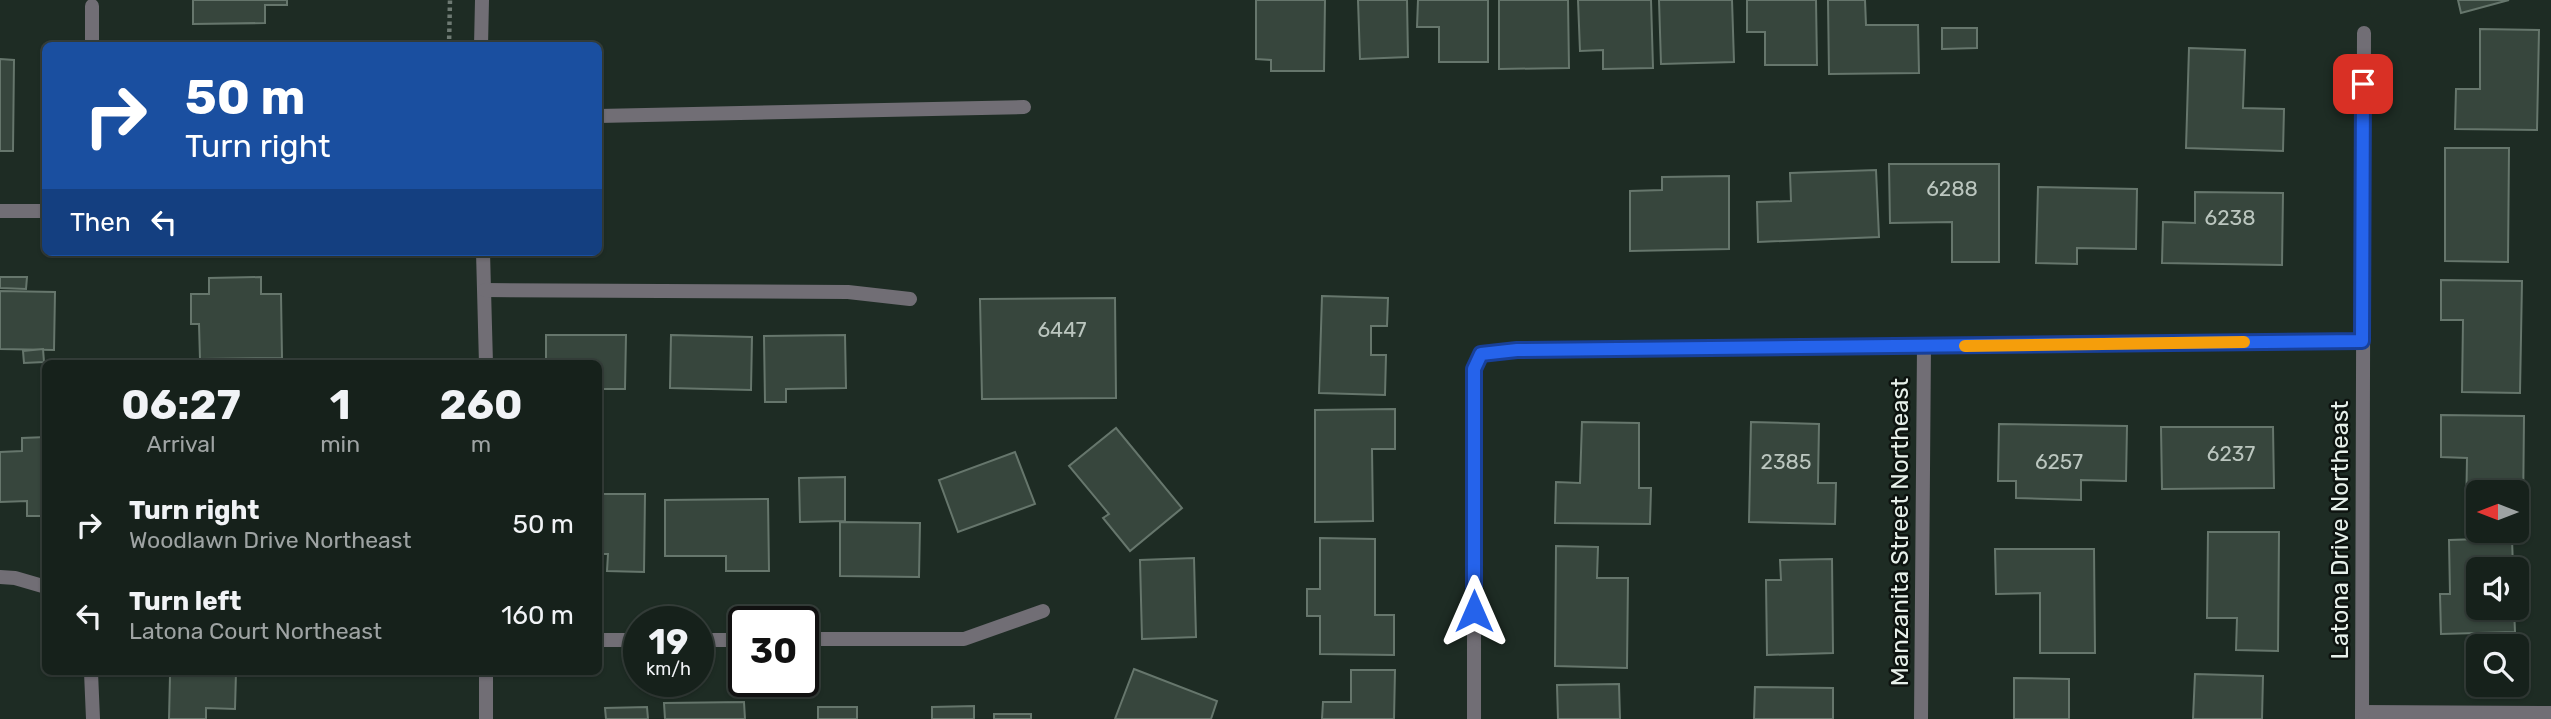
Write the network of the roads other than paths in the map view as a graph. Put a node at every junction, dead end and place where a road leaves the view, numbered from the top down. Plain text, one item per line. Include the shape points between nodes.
1 (482, 0) edge
2 (92, 6) dead end
3 (2364, 33) dead end
4 (92, 42) edge
5 (481, 42) edge
6 (1024, 107) dead end
7 (602, 116) edge
8 (0, 211) edge
9 (42, 211) edge
10 (482, 256) edge
11 (485, 290) junction
12 (910, 299) dead end
13 (2362, 341) junction
14 (1924, 346) junction
15 (485, 360) edge
16 (0, 578) edge
17 (42, 586) edge
18 (1043, 611) dead end
19 (819, 639) edge
20 (602, 640) edge
21 (623, 640) edge
22 (91, 675) edge
23 (486, 675) edge
24 (2551, 713) edge
25 (2362, 715) edge
26 (93, 719) edge
27 (486, 719) edge
28 (1474, 719) edge
29 (1921, 719) edge

1 - 5 street
2 - 4 street
3 - 13 street, Latona Drive Northeast
6 - 7 street
8 - 9 street
10 - 11 street
11 - 12 street via 848,292
11 - 15 street
13 - 14 street
13 - 25 street, Latona Drive Northeast
14 - 28 street via 1481,354 1474,369
14 - 29 street, Manzanita Street Northeast
16 - 17 street
18 - 19 street via 964,639
20 - 21 street
22 - 26 street
23 - 27 street
24 - 25 street

